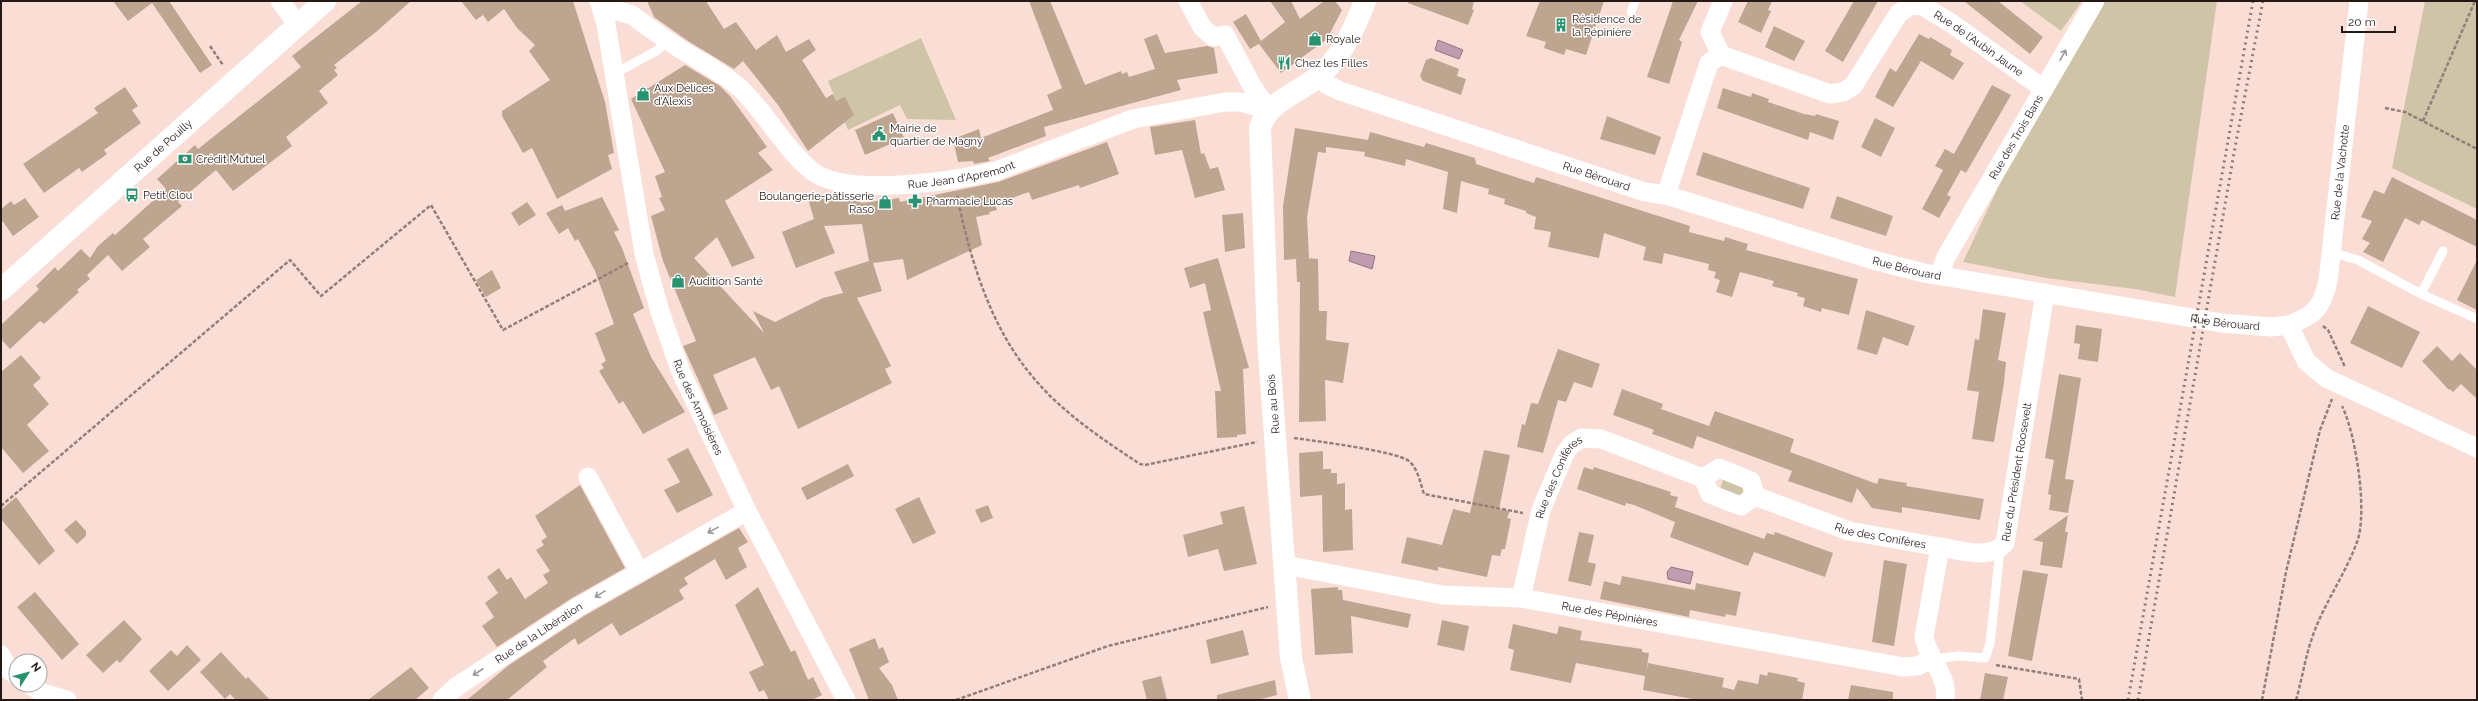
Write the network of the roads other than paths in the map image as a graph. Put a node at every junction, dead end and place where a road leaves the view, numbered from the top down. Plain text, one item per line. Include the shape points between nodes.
1 (280, 1) edge
2 (325, 1) edge
3 (1188, 1) edge
4 (1365, 1) edge
5 (1635, 1) edge
6 (1723, 1) edge
7 (2095, 1) edge
8 (2359, 1) edge
9 (606, 5) edge
10 (1631, 12) dead end
11 (299, 26) junction
12 (667, 40) junction
13 (1721, 55) junction
14 (1320, 76) junction
15 (616, 82) junction
16 (2044, 89) junction
17 (1269, 110) junction
18 (1666, 195) junction
19 (2443, 251) dead end
20 (2331, 252) junction
21 (1940, 274) junction
22 (1, 290) edge
23 (2045, 293) junction
24 (2420, 294) junction
25 (2477, 319) edge
26 (2289, 325) junction
27 (2477, 448) edge
28 (588, 477) dead end
29 (1704, 478) junction
30 (1755, 496) junction
31 (747, 511) junction
32 (1940, 547) junction
33 (2000, 549) junction
34 (1285, 565) junction
35 (638, 571) junction
36 (1521, 598) junction
37 (1, 655) edge
38 (1933, 659) junction
39 (8, 668) edge
40 (43, 693) edge
41 (65, 700) edge
42 (442, 700) edge
43 (846, 700) edge
44 (1300, 700) edge
45 (1945, 700) edge

1 - 11 street
2 - 11 main road, Rue de Pouilly
3 - 17 street via 1202,27 1213,37 1225,35 1252,86
4 - 14 main road via 1343,47
5 - 10 lane
6 - 13 street via 1710,32
16 -> 7 street, Rue des Trois Bans
8 - 20 street, Rue de la Vachotte
9 - 12 street, Rue Jean d'Apremont via 612,10 632,15
9 - 15 street, Rue des Armoisières
11 - 22 main road, Rue de Pouilly
12 - 15 lane
12 - 17 street, Rue Jean d'Apremont via 739,88 804,164 820,176 841,182 872,185 953,179 996,171 1132,119 1225,102 1241,102
13 - 16 street, Rue de l'Aubin Jaune via 1830,94 1843,92 1853,86 1899,13 1910,6 1921,5 1951,23
13 - 18 street via 1709,63
14 - 17 main road
14 - 18 street, Rue Bérouard via 1326,84 1340,91 1645,192
15 - 31 street, Rue des Armoisières via 644,254 660,312 681,372
16 - 21 street, Rue des Trois Bans via 1946,256
17 - 34 main road, Rue au Bois via 1260,127 1260,141 1268,339
18 - 21 street, Rue Bérouard via 1873,260 1924,273
19 - 24 lane
20 - 24 lane via 2358,260
20 - 26 street, Rue de la Vachotte via 2324,298 2318,309
21 - 23 street, Rue Bérouard
23 - 26 street, Rue Bérouard via 2222,323 2271,327
23 - 33 street, Rue du Président Roosevelt via 2008,535
24 - 25 lane
26 - 27 street via 2306,361 2338,389
28 - 35 street
29 - 30 street via 1710,494 1742,506
29 - 30 street via 1718,468 1752,481
29 - 36 street, Rue des Conifères via 1601,439 1582,438 1572,444 1565,453 1539,517
30 - 32 street, Rue des Conifères via 1849,531
31 -> 35 street, Rue de la Libération
31 - 43 street, Rue des Armoisières
32 - 33 street, Rue du Président Roosevelt via 1985,553
32 - 38 street via 1924,629 1925,644
33 - 38 lane via 1990,644 1984,658 1959,656
34 - 36 street, Rue des Pépinières via 1444,595
34 - 44 main road, Rue au Bois via 1291,658
35 -> 42 street, Rue de la Libération via 462,682
36 - 38 street, Rue des Pépinières via 1904,667 1917,666
37 - 39 street
38 - 45 street via 1945,685
40 - 41 street

